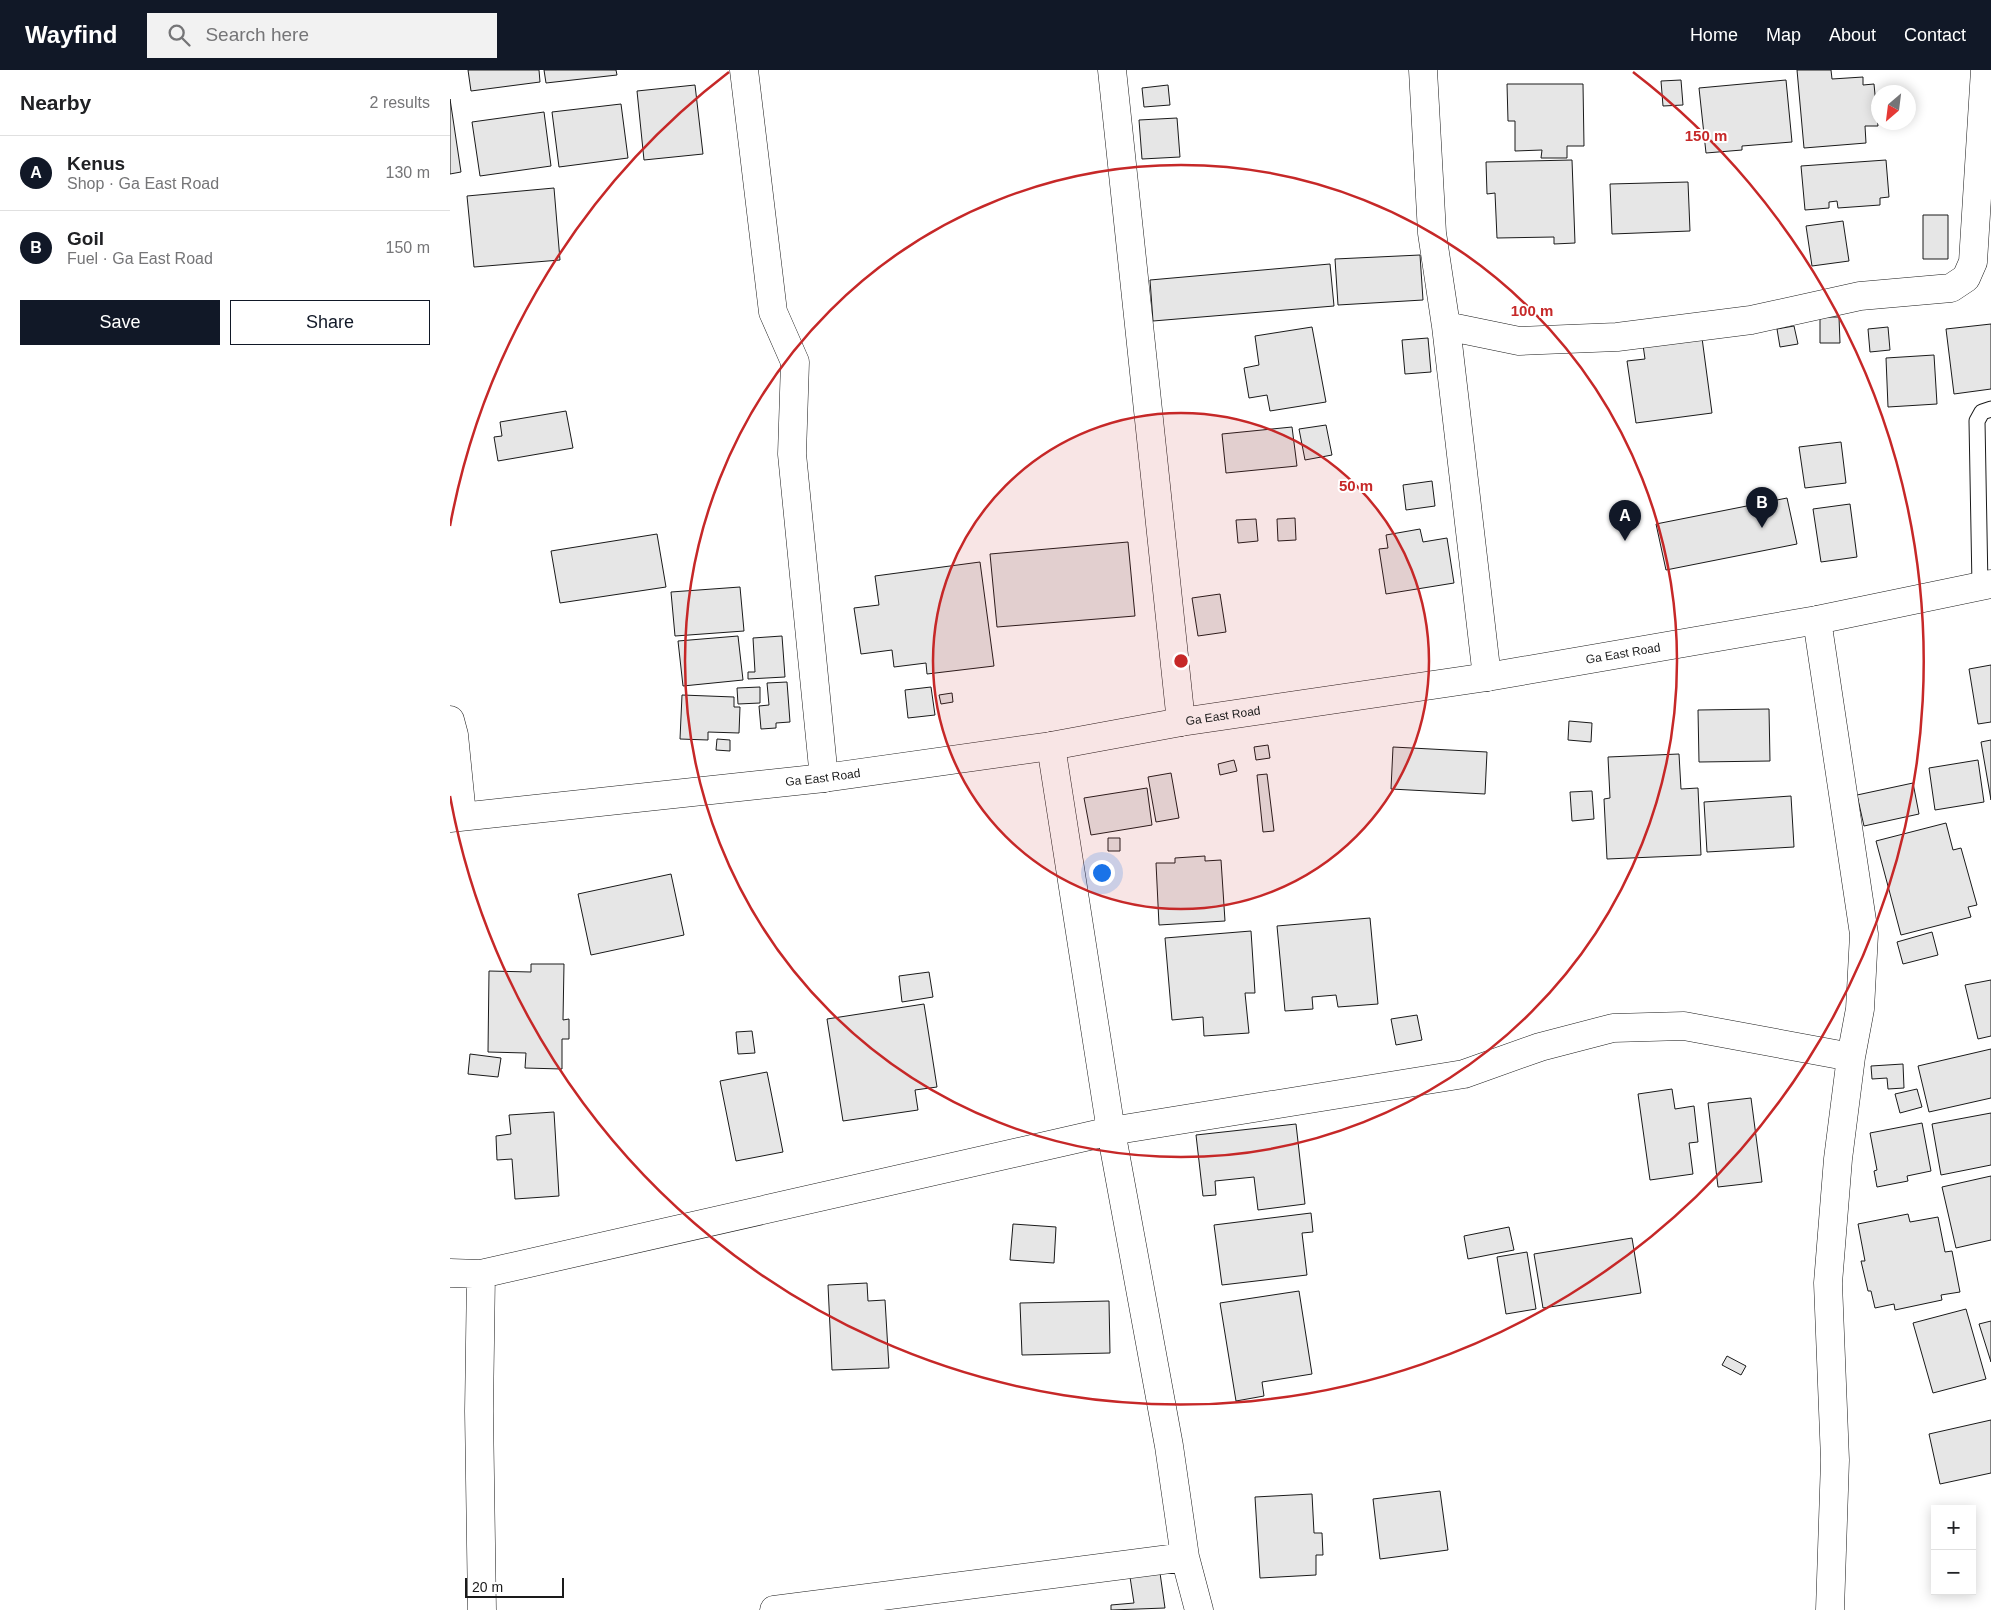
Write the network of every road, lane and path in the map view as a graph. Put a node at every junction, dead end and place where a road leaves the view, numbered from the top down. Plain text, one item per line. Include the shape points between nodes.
1 (744, 70) edge
2 (1112, 70) edge
3 (1423, 70) edge
4 (1985, 70) edge
5 (1446, 326) junction
6 (1991, 408) edge
7 (1985, 585) edge
8 (1817, 620) junction
9 (1486, 677) junction
10 (450, 720) edge
11 (1181, 722) junction
12 (1051, 746) junction
13 (824, 778) junction
14 (456, 816) edge
15 (1851, 1057) junction
16 (1111, 1130) junction
17 (450, 1274) edge
18 (481, 1274) junction
19 (1186, 1557) junction
20 (482, 1610) edge
21 (774, 1610) edge
22 (1199, 1610) edge
23 (1830, 1610) edge

1 - 13 street via 774,312 795,362 792,454
2 - 11 street
3 - 5 street via 1432,233
4 - 5 street via 1973,262 1966,278 1951,288 1860,296 1751,320 1617,337 1519,341
5 - 9 street
6 - 7 lane via 1982,412 1977,421
7 - 8 street, Ga East Road
8 - 9 street, Ga East Road
8 - 15 street via 1864,934 1860,1009
9 - 11 street, Ga East Road
10 - 14 street via 454,735
11 - 12 street, Ga East Road
12 - 13 street, Ga East Road
12 - 16 street
13 - 14 street, Ga East Road
15 - 16 street via 1684,1026 1613,1028 1540,1047 1464,1074
15 - 23 street via 1838,1159 1828,1283 1835,1460
16 - 18 street
16 - 19 street
17 - 18 street
18 - 20 street
19 - 21 street
19 - 22 street

